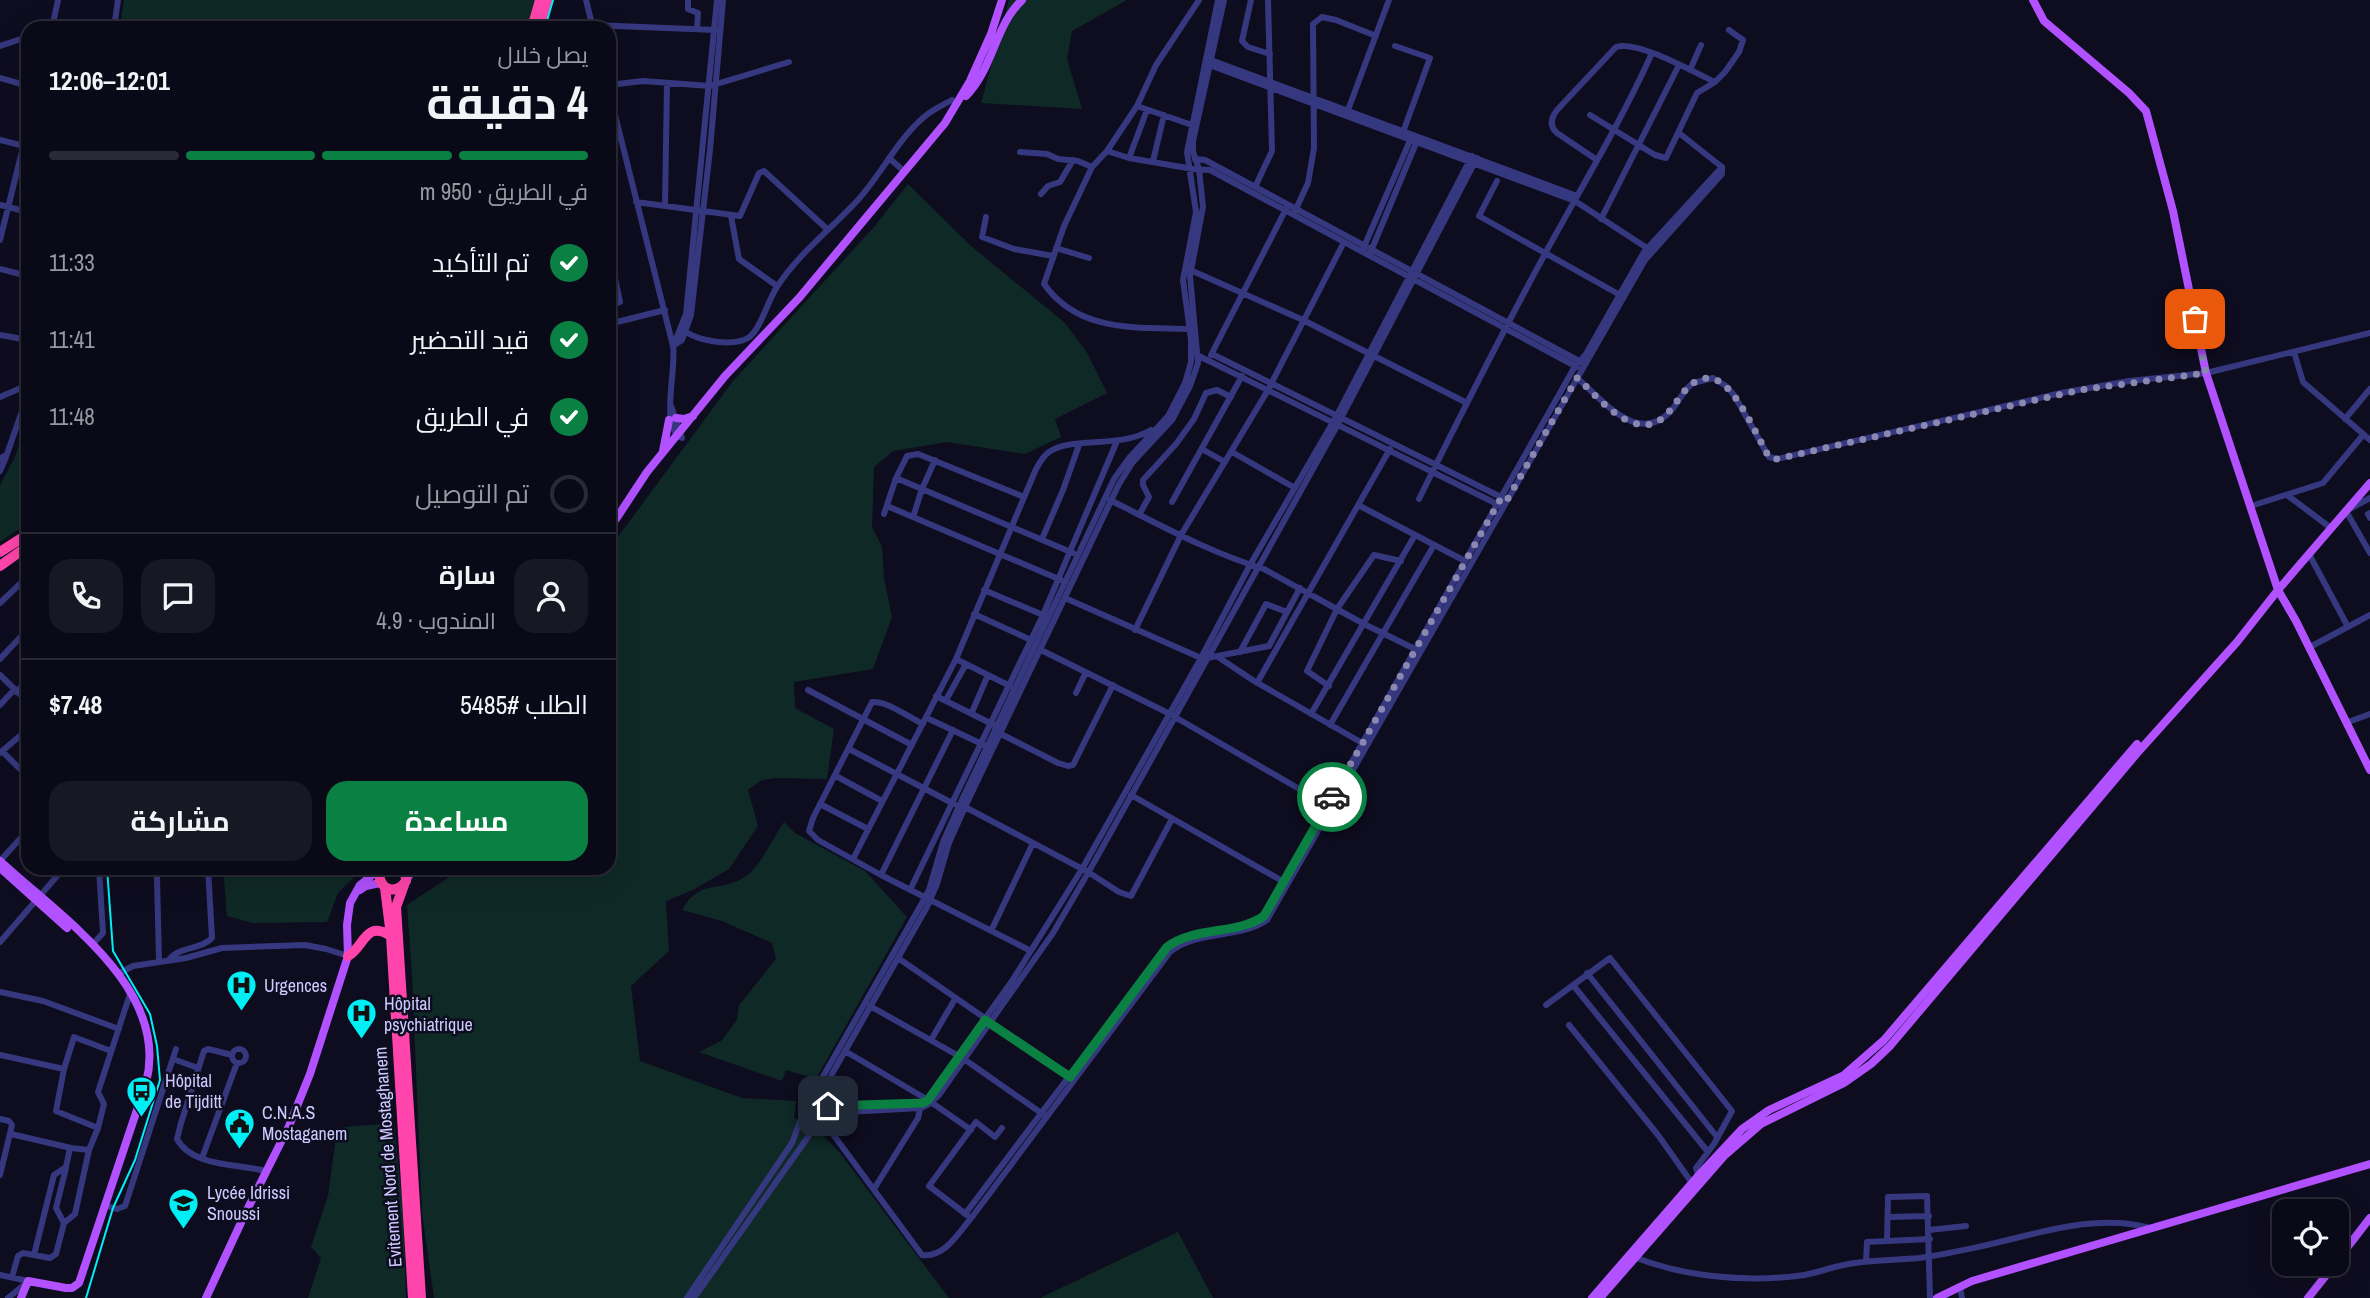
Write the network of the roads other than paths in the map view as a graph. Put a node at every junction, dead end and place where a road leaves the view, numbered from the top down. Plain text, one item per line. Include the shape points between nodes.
1 (58, 0) edge
2 (118, 0) edge
3 (540, 0) edge
4 (547, 0) edge
5 (586, 0) edge
6 (688, 0) edge
7 (717, 0) edge
8 (723, 0) edge
9 (1002, 0) edge
10 (1022, 0) edge
11 (1199, 0) edge
12 (1218, 0) edge
13 (1224, 0) edge
14 (1251, 0) edge
15 (1268, 0) edge
16 (1389, 0) edge
17 (2033, 0) edge
18 (54, 21) edge
19 (115, 21) edge
20 (534, 21) edge
21 (542, 21) edge
22 (591, 21) edge
23 (616, 27) edge
24 (697, 29) junction
25 (718, 30) junction
26 (1729, 30) dead end
27 (1376, 36) junction
28 (21, 39) edge
29 (1701, 44) dead end
30 (0, 46) edge
31 (1395, 46) dead end
32 (1652, 53) junction
33 (1269, 54) junction
34 (789, 61) dead end
35 (1208, 62) junction
36 (1679, 65) junction
37 (1690, 70) junction
38 (0, 78) edge
39 (1715, 82) junction
40 (667, 83) junction
41 (21, 84) edge
42 (616, 84) edge
43 (713, 85) junction
44 (1270, 85) junction
45 (1314, 101) junction
46 (954, 103) junction
47 (1137, 106) junction
48 (1147, 110) junction
49 (1348, 110) junction
50 (1164, 115) junction
51 (1590, 116) dead end
52 (616, 120) edge
53 (1192, 125) junction
54 (1614, 132) junction
55 (1679, 133) junction
56 (1402, 134) junction
57 (1414, 138) junction
58 (0, 140) edge
59 (21, 146) edge
60 (1639, 146) junction
61 (1107, 151) junction
62 (1020, 152) dead end
63 (889, 158) junction
64 (1129, 158) junction
65 (1195, 159) junction
66 (1073, 160) junction
67 (1187, 160) junction
68 (1473, 160) junction
69 (1597, 160) junction
70 (1153, 161) junction
71 (21, 164) edge
72 (1092, 167) junction
73 (1188, 169) junction
74 (1199, 169) junction
75 (905, 172) junction
76 (1497, 181) dead end
77 (1255, 187) junction
78 (1041, 194) dead end
79 (1576, 198) junction
80 (636, 202) junction
81 (1288, 204) junction
82 (0, 205) edge
83 (665, 206) junction
84 (8, 207) junction
85 (1296, 208) junction
86 (21, 210) edge
87 (700, 211) junction
88 (1285, 211) junction
89 (731, 216) junction
90 (1293, 216) junction
91 (986, 218) dead end
92 (1601, 219) junction
93 (827, 229) junction
94 (0, 240) edge
95 (1343, 242) junction
96 (1056, 248) junction
97 (1649, 250) junction
98 (1366, 251) junction
99 (1545, 254) junction
100 (1053, 257) junction
101 (1088, 258) dead end
102 (0, 269) edge
103 (1188, 269) junction
104 (21, 274) edge
105 (1412, 275) junction
106 (616, 283) edge
107 (777, 286) junction
108 (1243, 292) junction
109 (1622, 296) junction
110 (616, 303) edge
111 (665, 310) junction
112 (1303, 320) junction
113 (616, 322) edge
114 (1507, 326) junction
115 (1189, 329) junction
116 (686, 332) junction
117 (2370, 333) edge
118 (1, 336) edge
119 (21, 339) edge
120 (673, 346) junction
121 (2294, 352) junction
122 (1195, 353) junction
123 (1372, 354) junction
124 (1210, 357) junction
125 (736, 364) junction
126 (1581, 366) junction
127 (2206, 373) junction
128 (1242, 376) junction
129 (1577, 378) junction
130 (21, 387) edge
131 (1270, 387) junction
132 (2370, 389) edge
133 (0, 397) edge
134 (1231, 397) junction
135 (1467, 403) junction
136 (21, 414) edge
137 (695, 414) junction
138 (673, 419) junction
139 (2345, 419) junction
140 (1337, 420) junction
141 (1163, 421) junction
142 (680, 435) junction
143 (2368, 439) edge
144 (1117, 441) junction
145 (1079, 445) junction
146 (1202, 449) junction
147 (1390, 449) junction
148 (1231, 452) junction
149 (663, 453) junction
150 (7, 454) junction
151 (0, 459) edge
152 (936, 460) junction
153 (1225, 462) junction
154 (1434, 468) junction
155 (0, 471) edge
156 (896, 478) junction
157 (2370, 483) edge
158 (1295, 488) junction
159 (922, 489) junction
160 (2287, 495) junction
161 (1024, 497) junction
162 (2370, 498) edge
163 (1108, 499) junction
164 (1419, 499) dead end
165 (1172, 502) dead end
166 (1502, 502) junction
167 (887, 506) junction
168 (1360, 506) junction
169 (2251, 506) junction
170 (2346, 510) junction
171 (884, 514) dead end
172 (1139, 515) junction
173 (913, 517) junction
174 (616, 519) joint
175 (1013, 526) junction
176 (2331, 528) junction
177 (1181, 535) junction
178 (1415, 535) junction
179 (21, 538) edge
180 (1042, 540) junction
181 (1434, 545) junction
182 (21, 551) edge
183 (0, 552) edge
184 (2370, 553) edge
185 (1075, 554) junction
186 (2309, 554) junction
187 (1000, 555) junction
188 (1401, 561) junction
189 (1250, 565) junction
190 (1466, 565) junction
191 (0, 566) edge
192 (1258, 567) junction
193 (1062, 581) junction
194 (21, 586) edge
195 (1300, 588) junction
196 (984, 590) junction
197 (2278, 590) junction
198 (1310, 593) junction
199 (1063, 597) junction
200 (0, 603) edge
201 (1337, 608) junction
202 (1287, 612) junction
203 (974, 614) junction
204 (1043, 615) junction
205 (2370, 615) edge
206 (1364, 624) junction
207 (2348, 627) junction
208 (1136, 630) junction
209 (1383, 633) junction
210 (21, 636) edge
211 (1031, 640) junction
212 (2310, 648) junction
213 (1415, 649) junction
214 (1041, 650) junction
215 (1240, 652) junction
216 (1218, 657) junction
217 (1204, 658) junction
218 (0, 659) edge
219 (956, 659) junction
220 (966, 664) junction
221 (1086, 672) junction
222 (0, 675) edge
223 (988, 675) junction
224 (1257, 683) junction
225 (1113, 685) junction
226 (21, 686) edge
227 (1010, 686) junction
228 (1329, 686) junction
229 (807, 690) dead end
230 (15, 691) junction
231 (1076, 693) dead end
232 (21, 696) edge
233 (936, 696) junction
234 (946, 700) junction
235 (0, 705) edge
236 (972, 712) junction
237 (1311, 714) junction
238 (2370, 714) edge
239 (1171, 715) junction
240 (863, 720) junction
241 (925, 721) junction
242 (2348, 722) junction
243 (1330, 725) junction
244 (999, 729) junction
245 (953, 730) junction
246 (21, 735) edge
247 (912, 745) junction
248 (1365, 745) junction
249 (985, 746) junction
250 (849, 749) junction
251 (1, 752) edge
252 (2370, 770) edge
253 (21, 771) edge
254 (895, 774) junction
255 (836, 776) junction
256 (924, 789) junction
257 (1130, 795) junction
258 (882, 801) junction
259 (820, 804) junction
260 (1327, 805) junction
261 (959, 806) junction
262 (1172, 819) junction
263 (868, 830) junction
264 (21, 838) edge
265 (1033, 843) junction
266 (853, 859) junction
267 (0, 861) edge
268 (0, 868) edge
269 (1085, 870) junction
270 (58, 875) edge
271 (99, 875) edge
272 (157, 875) edge
273 (208, 875) edge
274 (371, 875) edge
275 (379, 875) edge
276 (405, 875) edge
277 (409, 875) edge
278 (881, 875) junction
279 (1284, 882) junction
280 (405, 883) junction
281 (383, 886) junction
282 (910, 890) junction
283 (354, 893) junction
284 (38, 899) junction
285 (928, 899) junction
286 (991, 931) junction
287 (391, 936) junction
288 (0, 942) edge
289 (93, 944) junction
290 (1031, 951) junction
291 (348, 956) junction
292 (898, 958) junction
293 (159, 960) junction
294 (169, 960) junction
295 (116, 972) junction
296 (1587, 973) junction
297 (1573, 985) junction
298 (0, 992) edge
299 (130, 993) junction
300 (956, 999) junction
301 (1546, 1005) dead end
302 (138, 1006) junction
303 (870, 1006) junction
304 (126, 1011) junction
305 (987, 1021) junction
306 (1569, 1025) dead end
307 (119, 1029) junction
308 (931, 1040) junction
309 (176, 1049) dead end
310 (111, 1051) junction
311 (845, 1051) junction
312 (0, 1055) edge
313 (232, 1055) junction
314 (961, 1058) junction
315 (173, 1059) junction
316 (237, 1063) junction
317 (198, 1068) junction
318 (64, 1069) junction
319 (1070, 1077) junction
320 (808, 1101) junction
321 (822, 1104) junction
322 (925, 1104) junction
323 (803, 1114) junction
324 (1045, 1115) junction
325 (821, 1118) junction
326 (0, 1119) edge
327 (98, 1128) junction
328 (1002, 1128) dead end
329 (971, 1130) junction
330 (11, 1134) junction
331 (1717, 1137) junction
332 (70, 1148) junction
333 (89, 1150) junction
334 (1708, 1153) junction
335 (202, 1158) junction
336 (2370, 1164) edge
337 (66, 1167) junction
338 (266, 1171) junction
339 (0, 1175) edge
340 (1697, 1180) junction
341 (874, 1189) junction
342 (104, 1205) junction
343 (969, 1216) junction
344 (1929, 1216) junction
345 (1888, 1217) junction
346 (2370, 1217) edge
347 (64, 1223) junction
348 (1966, 1226) dead end
349 (2152, 1229) junction
350 (1929, 1230) junction
351 (1930, 1239) junction
352 (1887, 1241) junction
353 (2349, 1245) edge
354 (34, 1255) junction
355 (1632, 1256) junction
356 (1930, 1256) junction
357 (1866, 1262) junction
358 (0, 1275) edge
359 (2326, 1276) edge
360 (12, 1277) junction
361 (28, 1281) junction
362 (1960, 1287) junction
363 (8, 1298) edge
364 (21, 1298) edge
365 (206, 1298) edge
366 (413, 1298) edge
367 (421, 1298) edge
368 (687, 1298) edge
369 (694, 1298) edge
370 (1592, 1298) edge
371 (1600, 1298) edge
372 (1930, 1298) edge
373 (1937, 1298) edge
374 (1962, 1298) edge
375 (2308, 1298) edge

1 - 18 street
2 - 19 street
3 - 20 highway
4 - 21 highway
5 - 22 street
6 - 24 street via 688,9 698,13
7 - 25 street
8 - 25 street
9 - 46 main road via 978,64
10 - 46 main road via 1004,23 983,77
11 - 47 street via 1156,65
12 - 35 street
13 - 35 street
14 - 33 street via 1242,41
15 - 33 street
16 - 27 street
17 - 127 main road via 2044,21 2146,111
23 - 24 street
24 - 25 street
25 - 43 street
26 - 39 street via 1743,43
27 - 45 street via 1322,17 1313,24
27 - 49 street
28 - 30 street
29 - 37 street
31 - 56 street via 1430,58
32 - 36 street
32 - 54 street
32 - 69 street via 1616,47 1553,115 1553,130
33 - 44 street
34 - 43 street
35 - 44 street
35 - 53 street
35 - 65 street via 1193,141
36 - 37 street
36 - 60 street
37 - 39 street
38 - 41 street
39 - 55 street via 1697,93
40 - 42 street
40 - 43 street
40 - 83 street
43 - 87 street
44 - 45 street
44 - 77 street via 1272,151
45 - 49 street
45 - 56 street
45 - 85 street via 1311,168
46 - 63 street via 924,117
46 - 75 main road
47 - 48 street
47 - 61 street
48 - 50 street
48 - 64 street
49 - 56 street
50 - 53 street
50 - 70 street
51 - 54 street
52 - 80 street
53 - 67 street
54 - 60 street
54 - 69 street
55 - 60 street via 1666,158
55 - 97 street via 1722,167 1721,174
56 - 57 street
57 - 68 street
57 - 98 street
58 - 59 street
60 - 92 street
61 - 64 street
61 - 72 street
62 - 66 street
63 - 75 street
63 - 93 street via 858,200
64 - 70 street
65 - 67 street
65 - 74 street
65 - 77 street
66 - 72 street
66 - 78 street via 1060,182
67 - 73 street
68 - 79 street
68 - 105 street
69 - 79 street
70 - 73 street
71 - 84 street
72 - 96 street
73 - 74 street
73 - 103 street via 1196,212
74 - 88 street via 1210,170
74 - 103 street via 1203,208
75 - 125 main road via 799,298
76 - 99 street via 1479,216
77 - 81 street
79 - 92 street
79 - 99 street
80 - 83 street
80 - 111 street
81 - 85 street
81 - 88 street
82 - 84 street
83 - 87 street
84 - 86 street
84 - 94 street
85 - 90 street
85 - 98 street
87 - 89 street
87 - 116 street
87 - 120 street via 686,314
88 - 90 street
88 - 108 street
89 - 93 street via 742,216 759,173 764,172
89 - 107 street via 739,259
90 - 95 street
91 - 100 street via 982,237
92 - 97 street
93 - 107 street
95 - 98 street
95 - 112 street
96 - 100 street
96 - 101 street
97 - 109 street
98 - 105 street
99 - 109 street
99 - 114 street
100 - 115 street via 1044,284 1058,303 1080,316 1127,328
102 - 104 street
103 - 108 street
103 - 115 street via 1183,280
103 - 122 street
105 - 114 street
105 - 123 street
106 - 110 street via 620,302
107 - 116 street via 748,338 730,342 695,338
108 - 112 street
108 - 124 street
109 - 126 street
111 - 113 street
111 - 120 street
112 - 123 street
112 - 131 street
114 - 126 street
114 - 135 street
115 - 122 street
116 - 120 street
117 - 121 street
118 - 119 street
120 - 138 street
121 - 127 street
121 - 139 street via 2303,382
122 - 124 street
122 - 141 street via 1185,383
122 - 163 street via 1196,371 1179,410 1133,462
123 - 135 street
123 - 140 street
124 - 128 street
124 - 131 street
125 - 137 main road
125 - 142 main road
126 - 129 street
126 - 166 street
127 - 129 street via 2073,391 1777,459 1769,457 1734,395 1713,378 1693,383 1671,412 1648,424 1621,416
127 - 169 main road
128 - 131 street
128 - 134 street
129 - 166 street
130 - 133 street
131 - 140 street
131 - 148 street
132 - 139 street
134 - 146 street
134 - 172 street via 1217,390 1206,393 1176,444 1144,478 1149,497
135 - 154 street
136 - 150 street
137 - 138 main road
137 - 142 main road
138 - 142 street
138 - 149 main road
139 - 143 street
140 - 147 street
140 - 154 street
140 - 158 street
140 - 192 street
141 - 144 street via 1137,437
141 - 163 street via 1129,458
142 - 149 main road
142 - 174 main road
143 - 160 street via 2323,483
144 - 145 street
144 - 185 street
145 - 161 street via 1052,450 1043,457
145 - 180 street
146 - 153 street
146 - 165 street
147 - 154 street
147 - 168 street
148 - 153 street
148 - 158 street
149 - 174 main road
150 - 151 street
150 - 155 street
152 - 156 street via 907,456
152 - 159 street
152 - 161 street
153 - 177 street
154 - 164 street
154 - 166 street
156 - 159 street
156 - 167 street
157 - 170 main road
158 - 189 street
159 - 173 street
159 - 175 street
160 - 169 street
160 - 176 street
161 - 175 street
162 - 170 street
163 - 172 street
163 - 185 street
163 - 199 street
166 - 190 street
167 - 171 street
167 - 173 street
168 - 178 street
168 - 198 street
169 - 197 main road
170 - 176 main road
170 - 184 street
172 - 177 street
173 - 187 street
175 - 180 street
175 - 187 street
176 - 186 main road
177 - 189 street
177 - 208 street
178 - 181 street
178 - 188 street
179 - 183 highway
180 - 185 street
181 - 190 street
181 - 209 street
182 - 191 highway
185 - 193 street
186 - 197 main road
186 - 207 street
187 - 193 street
187 - 196 street
188 - 201 street via 1374,555
188 - 206 street
189 - 192 street
189 - 217 street
190 - 213 street
190 - 248 street
192 - 195 street
192 - 217 street
193 - 199 street
193 - 204 street
194 - 200 street
195 - 198 street
195 - 202 street
196 - 203 street
196 - 204 street
197 - 212 main road
197 - 340 main road via 2121,762 1884,1041 1843,1075 1754,1119
198 - 201 street
198 - 224 street
199 - 208 street
199 - 214 street
199 - 244 street
201 - 206 street
201 - 228 street via 1307,671
202 - 215 street via 1269,646
202 - 215 street via 1266,604
203 - 211 street
203 - 219 street
204 - 211 street
205 - 207 street
206 - 209 street
206 - 228 street
207 - 212 street
208 - 217 street
209 - 213 street
209 - 243 street
210 - 218 street
211 - 227 street
212 - 242 main road
213 - 248 street
214 - 221 street
214 - 244 street
215 - 216 street
216 - 217 street
216 - 224 street
217 - 239 street
219 - 220 street
219 - 233 street
220 - 223 street
220 - 234 street
221 - 225 street
221 - 231 street
222 - 230 street
223 - 227 street
223 - 236 street
224 - 237 street
225 - 239 street
225 - 244 street via 1073,765 1058,763
226 - 230 street
227 - 244 street
228 - 237 street
229 - 240 street
230 - 232 street
230 - 235 street
233 - 234 street
233 - 241 street
234 - 236 street
236 - 244 street
237 - 243 street
238 - 242 street
239 - 257 street
239 - 260 street
239 - 269 street
240 - 241 street via 872,702 877,702
240 - 247 street
240 - 250 street
241 - 245 street
241 - 247 street
242 - 252 main road
243 - 248 street
244 - 249 street
244 - 261 street
245 - 249 street
245 - 256 street
246 - 251 street
247 - 254 street
248 - 260 street
248 - 324 street via 1271,916 1258,925 1188,942 1170,952
249 - 261 street
250 - 254 street
250 - 255 street
251 - 253 street
254 - 256 street
254 - 258 street
255 - 258 street
255 - 259 street
256 - 261 street
256 - 278 street
257 - 262 street
257 - 269 street
258 - 263 street
259 - 263 street
259 - 266 street via 810,834
260 - 279 street
261 - 265 street
261 - 282 street
261 - 285 street via 941,848
262 - 269 street via 1131,896
262 - 279 street
263 - 266 street
264 - 267 street
265 - 269 street
265 - 286 street
266 - 278 street
267 - 284 main road
268 - 284 main road
269 - 290 street
269 - 305 street via 1053,933
270 - 284 street
271 - 289 street via 103,933
272 - 293 street
273 - 294 street via 212,938
274 - 283 main road
275 - 281 highway, Evitement Nord de Mostaghanem
276 - 280 highway
277 - 280 main road
278 - 282 street
279 - 319 street via 1260,919 1186,937 1167,947
280 - 281 highway via 397,890
280 - 367 highway, Evitement Nord de Mostaghanem via 396,907
281 - 283 main road via 366,886
281 - 287 highway, Evitement Nord de Mostaghanem
282 - 285 street
283 - 291 main road via 348,912
284 - 288 street
284 - 289 main road
284 - 295 main road
285 - 286 street
285 - 292 street
285 - 320 street
286 - 290 street
287 - 291 highway via 380,931 367,934
287 - 366 highway, Evitement Nord de Mostaghanem
289 - 295 main road
290 - 305 street
291 - 294 street via 305,946 272,946 222,948
291 - 338 main road via 302,1095
292 - 300 street
292 - 303 street
293 - 294 street
293 - 295 street
295 - 299 main road
296 - 297 street
296 - 331 street
296 - 331 street via 1610,958 1724,1101 1732,1113
297 - 301 street
297 - 334 street
298 - 307 street via 43,1001
299 - 302 main road
299 - 304 street
300 - 305 street
300 - 308 street
302 - 304 street
302 - 342 main road via 149,1048 148,1077
303 - 308 street
303 - 311 street
304 - 307 street
305 - 314 street
305 - 319 street
306 - 340 street
307 - 310 street
308 - 314 street
309 - 315 street
310 - 318 street via 74,1037
310 - 327 street via 98,1092 104,1104
311 - 321 street
311 - 322 street
312 - 318 street
313 - 316 street
313 - 316 street via 238,1049 246,1053 244,1061
313 - 317 street via 206,1050
314 - 322 street
314 - 324 street
315 - 317 street
315 - 342 street via 125,1206
316 - 335 street
317 - 335 street via 177,1139 184,1150
318 - 327 street via 56,1111
319 - 324 street
320 - 321 street
320 - 323 street
321 - 322 street
321 - 325 street
322 - 325 street
322 - 329 street
322 - 341 street
323 - 325 street via 810,1121
323 - 368 street via 792,1143
324 - 343 street
325 - 341 street
325 - 369 street
326 - 330 street via 11,1123
327 - 333 street
328 - 329 street via 995,1137 976,1122
329 - 343 street via 929,1186
330 - 332 street
330 - 339 street
331 - 334 street
332 - 333 street
332 - 337 street
333 - 347 street via 75,1214
334 - 340 street via 1696,1168
335 - 338 street
336 - 349 main road
337 - 347 street via 56,1208
337 - 354 street via 54,1175
338 - 365 main road
340 - 355 main road
341 - 343 street via 922,1255 943,1251
342 - 361 main road via 76,1286
344 - 345 street
344 - 345 street via 1926,1195 1889,1196
344 - 350 street
345 - 352 street
346 - 353 main road
347 - 354 street via 56,1255
348 - 350 street
349 - 356 street via 2107,1221
349 - 362 main road
350 - 351 street
351 - 352 street
351 - 356 street
352 - 357 street via 1867,1242
354 - 360 street via 18,1256
355 - 357 street via 1732,1279 1797,1276
355 - 370 main road
355 - 371 main road
356 - 357 street
356 - 372 street
358 - 360 street
359 - 375 main road
360 - 361 street
361 - 363 street
361 - 364 main road
362 - 373 main road
362 - 374 street

